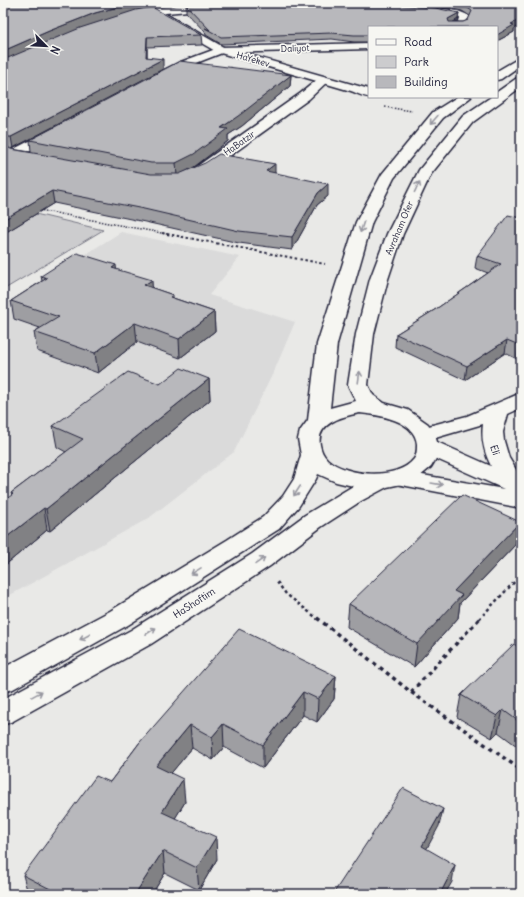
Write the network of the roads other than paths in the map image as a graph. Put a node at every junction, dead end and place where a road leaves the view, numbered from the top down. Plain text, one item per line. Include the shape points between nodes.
1 (247, 3) edge
2 (150, 7) edge
3 (421, 9) edge
4 (123, 19) edge
5 (456, 26) edge
6 (368, 46) edge
7 (221, 50) junction
8 (521, 60) edge
9 (498, 75) edge
10 (154, 80) edge
11 (323, 80) junction
12 (521, 82) edge
13 (368, 98) edge
14 (464, 98) edge
15 (62, 128) edge
16 (8, 154) edge
17 (36, 159) edge
18 (193, 174) edge
19 (521, 399) edge
20 (377, 408) junction
21 (498, 412) junction
22 (318, 422) junction
23 (427, 440) junction
24 (312, 455) junction
25 (389, 480) junction
26 (519, 491) edge
27 (3, 681) edge
28 (3, 713) edge

1 - 2 street
2 - 4 street
2 - 7 street, HaYekev
3 - 5 street via 465,17 463,23
6 - 7 street, Daliyot
7 - 10 street, Daliyot via 182,65
7 - 11 street, HaYekev
8 - 9 street
11 - 13 street, HaYekev via 367,92
11 - 18 street, HaBatzir via 305,96
20 -> 12 street, Avraham Ofer via 364,398 358,385 365,334 379,279 395,234 424,173 468,119
14 -> 22 street via 438,115 387,177 364,222 327,344
15 - 16 street
16 - 17 street
19 - 21 street
20 - 22 street via 344,410
20 - 23 street via 392,412 417,425
21 - 23 street
21 - 26 street, Eli via 493,424 495,452
22 - 24 street via 310,432 308,444
23 - 25 street via 426,459 416,470
23 - 26 street
24 - 25 street via 322,466 337,475 357,480
24 -> 27 street via 305,479 291,501 271,522 119,618
25 -> 26 street
28 -> 25 street, HaShoftim via 141,637 261,560 352,496

